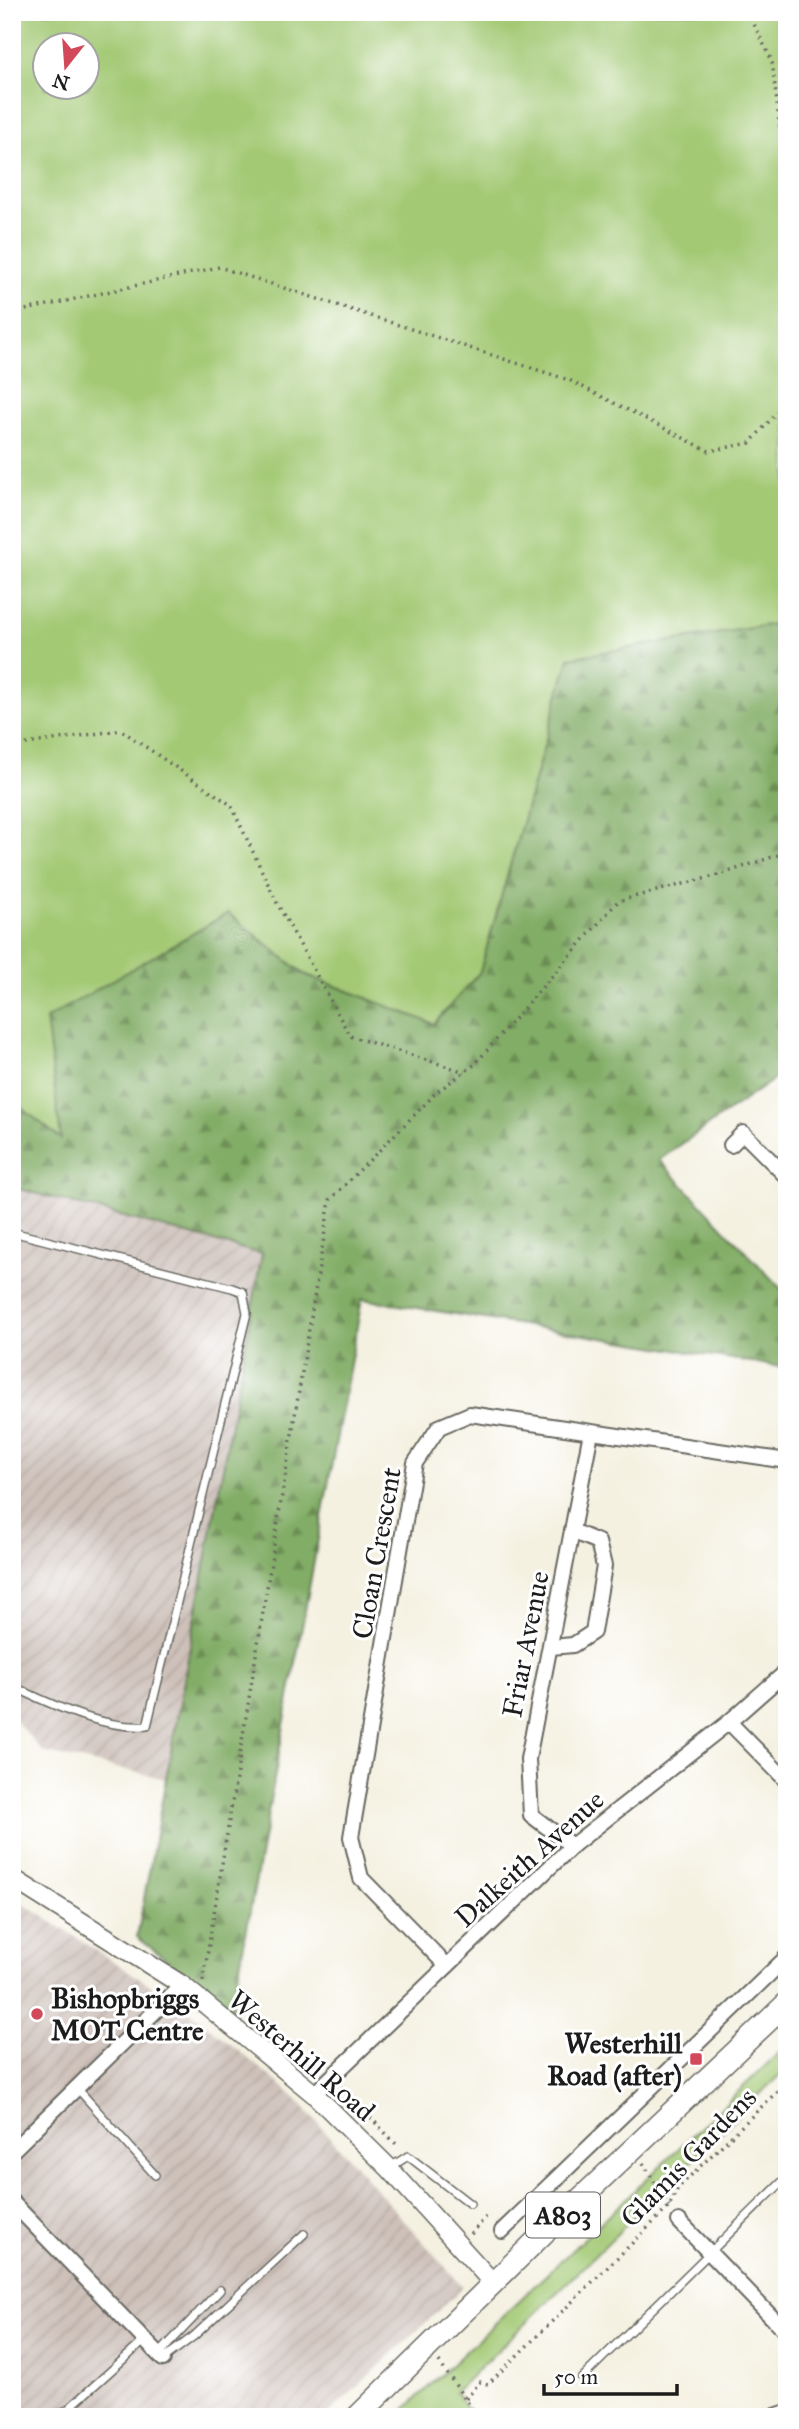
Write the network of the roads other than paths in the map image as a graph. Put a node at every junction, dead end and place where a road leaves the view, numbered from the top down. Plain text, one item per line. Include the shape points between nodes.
1 (731, 1145) dead end
2 (787, 1177) edge
3 (12, 1232) edge
4 (591, 1432) junction
5 (787, 1461) edge
6 (572, 1531) junction
7 (551, 1647) junction
8 (787, 1671) edge
9 (12, 1686) edge
10 (729, 1722) junction
11 (787, 1781) edge
12 (572, 1846) junction
13 (12, 1878) edge
14 (787, 1957) edge
15 (447, 1966) junction
16 (182, 1985) junction
17 (787, 2003) edge
18 (77, 2088) junction
19 (314, 2094) junction
20 (12, 2151) edge
21 (389, 2168) junction
22 (155, 2175) dead end
23 (787, 2177) edge
24 (12, 2202) edge
25 (470, 2204) road end
26 (679, 2221) road end
27 (502, 2231) road end
28 (304, 2234) dead end
29 (708, 2251) junction
30 (493, 2283) junction
31 (220, 2290) dead end
32 (787, 2333) edge
33 (145, 2340) junction
34 (161, 2357) junction
35 (582, 2378) dead end
36 (787, 2412) edge
37 (50, 2417) edge
38 (357, 2417) edge
39 (772, 2417) edge

1 - 2 street via 743,1133
3 - 9 lane via 232,1288 243,1292 247,1313 147,1726 128,1727 82,1715
4 - 5 street, Cloan Crescent
4 - 6 street, Friar Avenue
4 - 15 street, Cloan Crescent via 470,1414 439,1427 415,1463 351,1837 361,1878
6 - 7 street, Friar Avenue
6 - 7 street via 598,1542 604,1566 593,1632 573,1645
7 - 12 street, Friar Avenue via 528,1759 531,1815
8 - 10 street, Dalkeith Avenue
10 - 11 street
10 - 12 street, Dalkeith Avenue
12 - 15 street, Dalkeith Avenue
13 - 16 street, Westerhill Road
14 - 27 street
15 - 19 street, Dalkeith Avenue
16 - 18 street
16 - 19 street, Westerhill Road
17 - 30 main road, A803
18 - 20 street
18 - 22 lane
19 - 21 street, Westerhill Road
21 - 25 lane via 408,2156
21 - 30 street, Westerhill Road
23 - 29 lane
24 - 33 street
26 - 29 street
28 - 34 lane via 194,2336
29 - 32 street
29 - 35 lane
30 - 38 main road, A803
31 - 34 lane
33 - 34 street
33 - 37 lane via 67,2410
36 - 39 street

